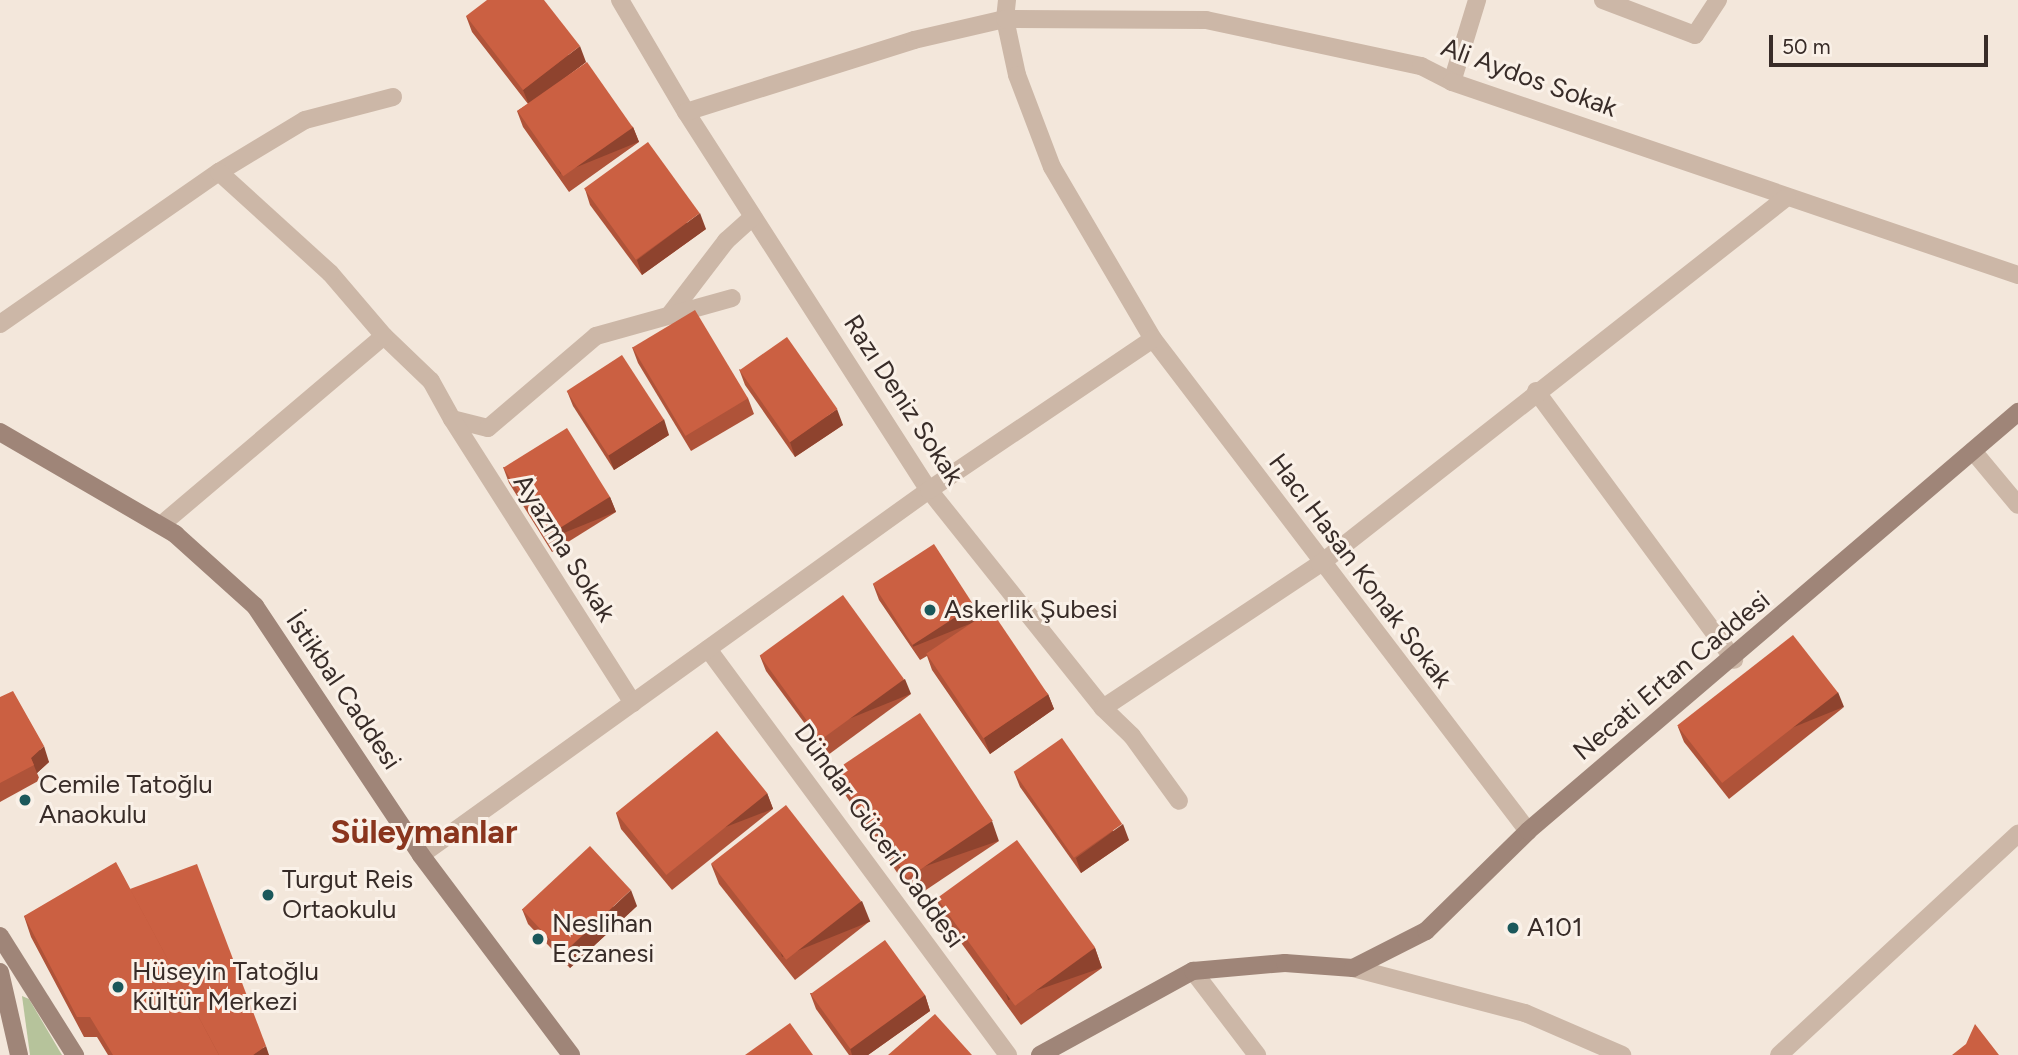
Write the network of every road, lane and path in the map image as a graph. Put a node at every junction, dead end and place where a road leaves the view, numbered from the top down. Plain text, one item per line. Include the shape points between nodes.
1 (620, 0) edge
2 (1007, 0) edge
3 (1477, 0) edge
4 (1603, 0) edge
5 (1718, 0) edge
6 (1004, 19) junction
7 (1452, 82) junction
8 (393, 97) dead end
9 (686, 112) junction
10 (219, 172) junction
11 (1787, 197) junction
12 (753, 217) junction
13 (2018, 275) edge
14 (732, 298) dead end
15 (671, 313) junction
16 (0, 324) edge
17 (384, 336) junction
18 (1153, 340) junction
19 (1536, 391) junction
20 (2018, 412) edge
21 (452, 419) junction
22 (0, 432) edge
23 (1973, 451) junction
24 (929, 490) junction
25 (2018, 505) edge
26 (161, 525) junction
27 (1320, 564) junction
28 (708, 649) junction
29 (1734, 660) junction
30 (633, 703) junction
31 (1103, 708) junction
32 (1179, 801) dead end
33 (1528, 831) junction
34 (2018, 834) edge
35 (421, 855) junction
36 (0, 936) edge
37 (1353, 968) junction
38 (1193, 971) junction
39 (0, 972) edge
40 (19, 1055) edge
41 (75, 1055) edge
42 (571, 1055) edge
43 (1008, 1055) edge
44 (1040, 1055) edge
45 (1257, 1055) edge
46 (1622, 1055) edge
47 (1779, 1055) edge

1 - 9 street, Razı Deniz Sokak
2 - 6 street
3 - 7 street
4 - 5 street via 1695,35
6 - 7 street, Ali Aydos Sokak via 1206,20 1421,66
6 - 9 street, Ali Aydos Sokak via 914,40
6 - 18 street, Hacı Hasan Konak Sokak via 1017,75 1052,167
7 - 11 street, Ali Aydos Sokak
8 - 10 street via 305,120
9 - 12 street, Razı Deniz Sokak
10 - 16 street
10 - 17 street, Ayazma Sokak via 330,273
11 - 13 street, Ali Aydos Sokak
11 - 19 street
12 - 15 street via 726,241
12 - 24 street, Razı Deniz Sokak
14 - 15 street
15 - 21 street via 596,336 488,428
17 - 21 street, Ayazma Sokak via 431,381
17 - 26 street
18 - 24 street
18 - 27 street, Hacı Hasan Konak Sokak
19 - 27 street
19 - 29 street
20 - 23 street, Necati Ertan Caddesi
21 - 30 street, Ayazma Sokak
22 - 26 street, İstikbal Caddesi
23 - 25 street
23 - 29 street, Necati Ertan Caddesi
24 - 28 street
24 - 31 street, Razı Deniz Sokak
26 - 35 street, İstikbal Caddesi via 255,606
27 - 31 street
27 - 33 street, Hacı Hasan Konak Sokak
28 - 30 street
28 - 43 street, Dündar Güceri Caddesi
29 - 33 street, Necati Ertan Caddesi
30 - 35 street
31 - 32 street, Razı Deniz Sokak via 1132,736
33 - 37 street, Necati Ertan Caddesi via 1426,931
34 - 47 street
35 - 42 street, İstikbal Caddesi
36 - 41 street
37 - 38 street via 1285,963
37 - 46 street via 1525,1013
38 - 44 street
38 - 45 street
39 - 40 street

